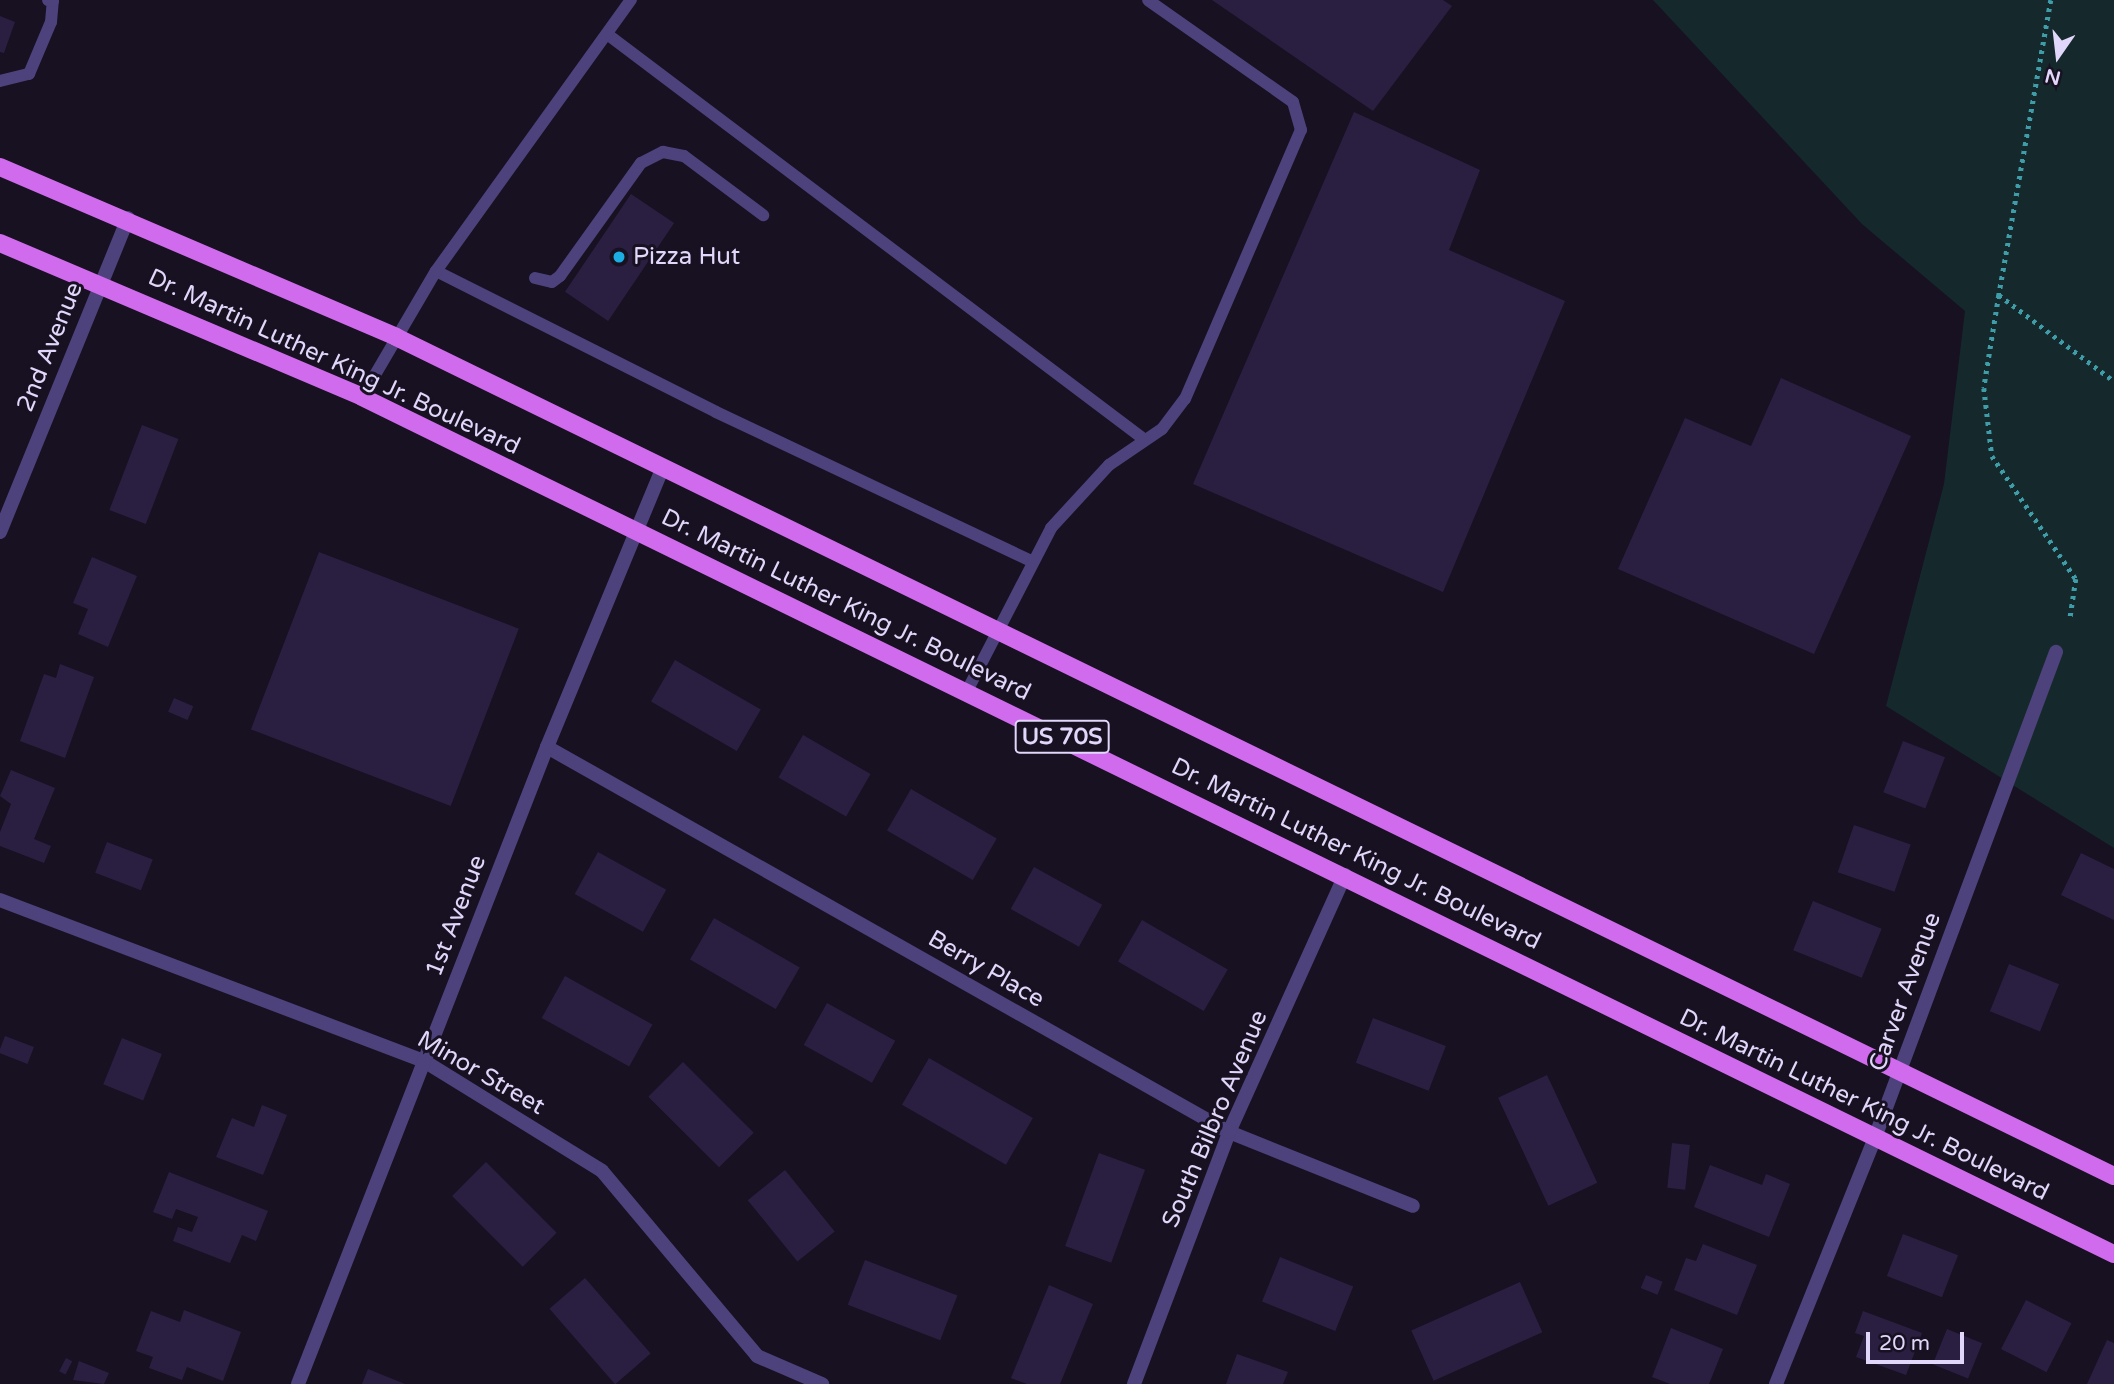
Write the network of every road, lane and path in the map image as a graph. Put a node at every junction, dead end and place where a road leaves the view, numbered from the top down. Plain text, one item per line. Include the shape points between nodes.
1 (48, 0) edge
2 (631, 0) edge
3 (1148, 0) edge
4 (2051, 0) edge
5 (607, 34) junction
6 (0, 81) edge
7 (0, 167) edge
8 (763, 215) dead end
9 (128, 218) junction
10 (0, 243) edge
11 (436, 271) junction
12 (535, 278) dead end
13 (101, 283) junction
14 (1999, 295) junction
15 (396, 337) junction
16 (2114, 381) edge
17 (362, 397) junction
18 (1145, 440) junction
19 (663, 467) junction
20 (636, 530) junction
21 (0, 532) edge
22 (1032, 562) junction
23 (2070, 619) dead end
24 (996, 629) junction
25 (2056, 652) dead end
26 (967, 691) junction
27 (547, 747) junction
28 (1345, 875) junction
29 (0, 900) edge
30 (424, 1061) junction
31 (1900, 1070) junction
32 (1229, 1132) junction
33 (1874, 1140) junction
34 (2114, 1176) edge
35 (1413, 1206) dead end
36 (2114, 1254) edge
37 (298, 1384) edge
38 (822, 1384) edge
39 (1134, 1384) edge
40 (1776, 1384) edge

1 - 6 lane via 52,2 51,22 29,74
2 - 5 lane
3 - 18 lane via 1293,102 1301,130 1185,399 1162,429
4 - 14 path
5 - 11 lane
5 - 18 lane
7 - 9 main road, Dr. Martin Luther King Jr. Boulevard / US 70S
8 - 12 lane via 684,156 663,152 641,163 560,275 552,282
9 - 13 street, 2nd Avenue
9 - 15 main road, Dr. Martin Luther King Jr. Boulevard / US 70S
10 - 13 main road, Dr. Martin Luther King Jr. Boulevard / US 70S
11 - 15 lane
11 - 22 lane via 716,412
13 - 17 main road, Dr. Martin Luther King Jr. Boulevard / US 70S
13 - 21 street, 2nd Avenue
14 - 16 path
14 - 23 path via 1984,388 1992,456 2076,579
15 - 17 lane
15 - 19 main road, Dr. Martin Luther King Jr. Boulevard / US 70S
17 - 20 main road, Dr. Martin Luther King Jr. Boulevard / US 70S
18 - 22 lane via 1109,465 1051,528
19 - 20 street, 1st Avenue
19 - 24 main road, Dr. Martin Luther King Jr. Boulevard / US 70S
20 - 26 main road, Dr. Martin Luther King Jr. Boulevard / US 70S
20 - 27 street, 1st Avenue
22 - 24 lane
24 - 26 lane
24 - 31 main road, Dr. Martin Luther King Jr. Boulevard / US 70S
25 - 31 street, Carver Avenue
26 - 28 main road, Dr. Martin Luther King Jr. Boulevard / US 70S
27 - 30 street, 1st Avenue
27 - 32 street, Berry Place
28 - 32 street, South Bilbro Avenue
28 - 33 main road, Dr. Martin Luther King Jr. Boulevard / US 70S
29 - 30 street, Minor Street
30 - 37 street, 1st Avenue
30 - 38 street, Minor Street via 602,1171 757,1356
31 - 33 street, Carver Avenue
31 - 34 main road, Dr. Martin Luther King Jr. Boulevard / US 70S
32 - 35 street, Berry Place
32 - 39 street, South Bilbro Avenue
33 - 36 main road, Dr. Martin Luther King Jr. Boulevard / US 70S
33 - 40 street, Carver Avenue

